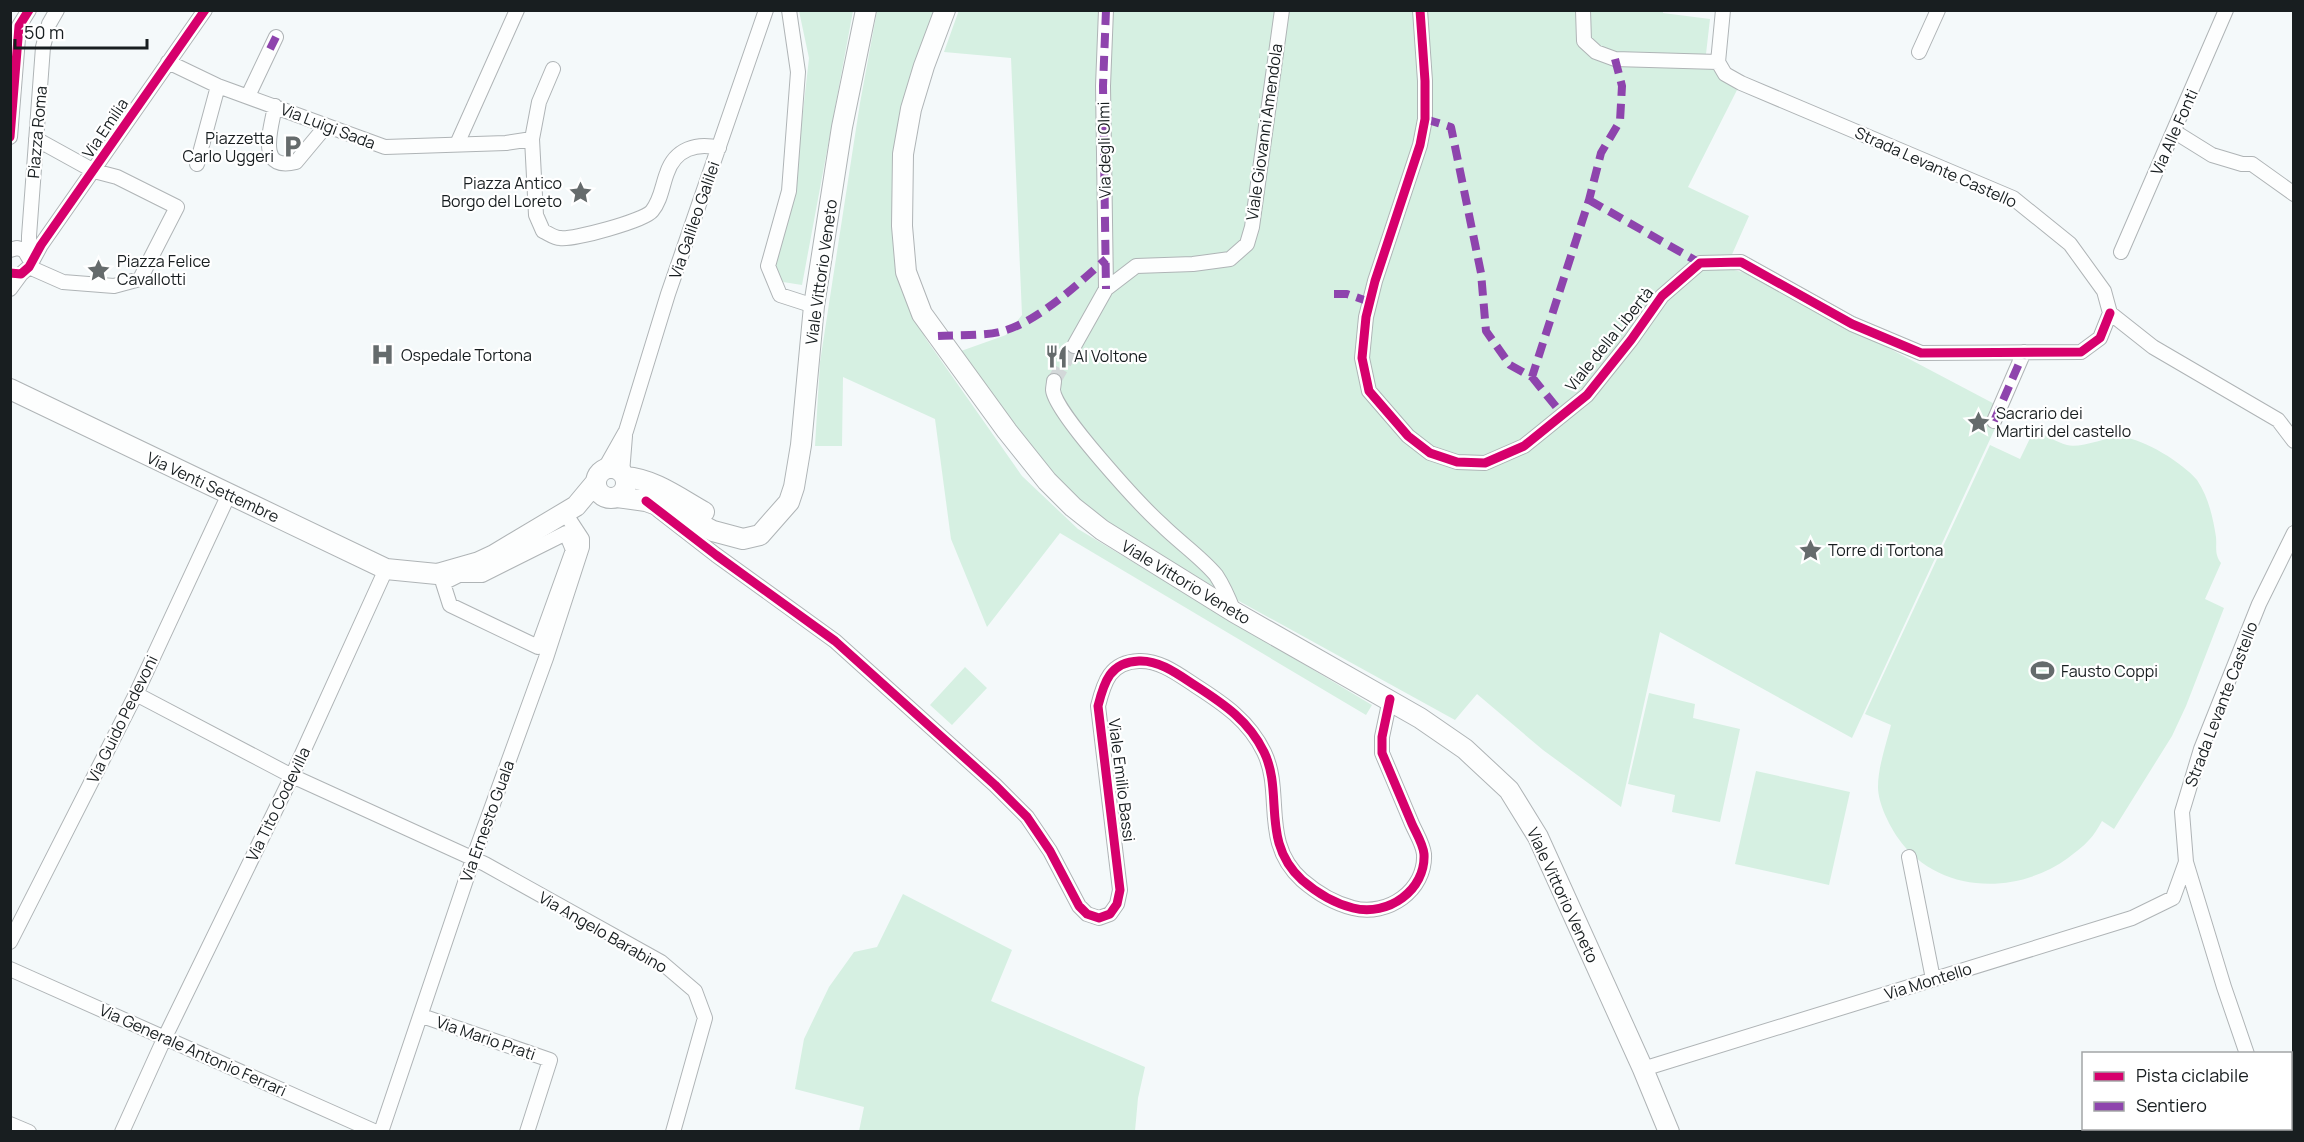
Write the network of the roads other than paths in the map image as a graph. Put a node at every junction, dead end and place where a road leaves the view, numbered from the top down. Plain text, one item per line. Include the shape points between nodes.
1 (28, 10) edge
2 (57, 10) edge
3 (205, 10) edge
4 (766, 10) edge
5 (789, 10) edge
6 (866, 10) edge
7 (945, 10) edge
8 (1106, 10) edge
9 (1282, 10) edge
10 (1420, 10) edge
11 (1582, 10) edge
12 (1723, 10) edge
13 (1938, 10) edge
14 (2226, 10) edge
15 (515, 11) edge
16 (19, 26) junction
17 (10, 41) edge
18 (273, 43) dead end
19 (1919, 52) dead end
20 (1718, 62) junction
21 (172, 64) junction
22 (553, 69) dead end
23 (218, 86) junction
24 (248, 96) junction
25 (275, 106) junction
26 (326, 126) junction
27 (2175, 132) junction
28 (10, 137) edge
29 (36, 139) junction
30 (532, 139) junction
31 (457, 144) junction
32 (719, 148) junction
33 (197, 164) dead end
34 (94, 171) junction
35 (2294, 194) edge
36 (10, 250) edge
37 (2121, 252) dead end
38 (24, 266) edge
39 (10, 289) edge
40 (1106, 289) junction
41 (814, 306) junction
42 (2110, 313) junction
43 (1074, 346) tunnel mouth
44 (2024, 352) junction
45 (1054, 381) dead end
46 (10, 389) edge
47 (1994, 421) dead end
48 (2294, 441) edge
49 (612, 483) junction
50 (229, 494) junction
51 (646, 501) junction
52 (570, 510) junction
53 (767, 527) junction
54 (566, 533) joint
55 (2294, 533) edge
56 (386, 569) junction
57 (428, 573) junction
58 (1234, 612) junction
59 (546, 658) junction
60 (136, 694) junction
61 (1390, 699) junction
62 (292, 776) junction
63 (1909, 857) dead end
64 (473, 859) junction
65 (2186, 862) junction
66 (10, 942) edge
67 (10, 969) edge
68 (1933, 979) junction
69 (422, 1016) junction
70 (165, 1037) junction
71 (2247, 1052) edge
72 (1643, 1069) junction
73 (10, 1124) edge
74 (1666, 1129) edge
75 (29, 1131) edge
76 (122, 1131) edge
77 (376, 1131) edge
78 (381, 1131) edge
79 (527, 1131) edge
80 (673, 1131) edge

1 - 16 street, Piazza Roma
2 - 29 street, Piazza Roma via 44,47
3 - 21 street, Via Emilia
4 - 32 street, Via Galileo Galilei
5 - 41 street via 798,72 789,191 768,266 780,295
6 - 41 street, Viale Vittorio Veneto via 842,127
7 - 58 street, Viale Vittorio Veneto via 911,109 903,154 906,272 922,314 1007,431 1072,507
8 - 40 street, Via degli Olmi
9 - 40 street, Viale Giovanni Amendola via 1252,226 1246,244 1230,259 1136,266
10 - 44 street, Viale della Libertà via 1425,119 1375,281 1362,358 1369,391 1401,429 1430,453 1457,462 1485,463 1524,446 1587,395 1662,296 1700,263 1741,262 1852,324 1921,353
11 - 20 street via 1584,41 1596,52 1615,59
12 - 20 street
13 - 19 street
14 - 27 street, Via Alle Fonti
15 - 31 street
16 - 17 street, Piazza Roma
16 - 28 street, Piazza Roma
18 - 24 street
20 - 42 street, Strada Levante Castello via 1725,74 1741,83 2013,198 2070,244 2104,291
21 - 23 street, Via Luigi Sada
21 - 34 street, Via Emilia
22 - 30 street via 539,102
23 - 24 street, Via Luigi Sada
23 - 33 street
24 - 25 street, Via Luigi Sada
25 - 26 street, Via Luigi Sada
25 - 26 street via 268,150 276,162 296,162
26 - 31 street, Via Luigi Sada via 385,147
27 - 35 street via 2211,155 2252,164
27 - 37 street, Via Alle Fonti
29 - 34 street
29 - 38 street, Piazza Roma
30 - 31 street, Via Luigi Sada
30 - 32 street via 536,215 543,231 560,238 635,221 649,214 658,204 668,170 680,154 704,144
32 - 49 street, Via Galileo Galilei via 668,294
34 - 38 street, Via Emilia
34 - 38 street via 117,177 177,207 140,279 114,286 63,282
36 - 38 street via 24,250
38 - 39 street, Via Emilia
40 - 43 street
41 - 53 street, Viale Vittorio Veneto via 794,487 789,502
42 - 44 street, Viale della Libertà via 2100,338 2081,352
42 - 48 street via 2153,347 2278,420
44 - 47 street
45 - 58 street via 1057,401 1069,419 1160,524 1215,574
46 - 50 street, Via Venti Settembre
49 - 51 street, Viale Vittorio Veneto
49 - 52 street
49 - 53 street via 640,478 712,517
50 - 56 street, Via Venti Settembre
50 - 60 street, Via Guido Pedevoni
51 - 53 street, Viale Vittorio Veneto via 728,536 752,538
51 - 61 street, Viale Emilio Bassi via 835,641 995,784 1027,817 1079,906 1099,918 1110,914 1120,890 1098,706 1104,681 1122,663 1141,660 1166,667 1222,702 1247,724 1265,753 1275,829 1283,855 1300,878 1326,898 1355,909 1376,909 1396,903 1414,888 1423,872 1424,851 1382,753
52 - 57 street via 494,555
52 - 59 street, Via Ernesto Guala via 582,546
54 - 54 street via 482,575 459,574 443,583 450,605 538,646 573,549
55 - 65 street, Strada Levante Castello via 2259,604 2201,748 2182,812
56 - 57 street, Via Venti Settembre
56 - 62 street, Via Tito Codevilla
57 - 59 street via 442,608
58 - 61 street, Viale Vittorio Veneto
59 - 64 street, Via Ernesto Guala
60 - 62 street, Via Angelo Barabino
60 - 66 street, Via Guido Pedevoni
61 - 72 street, Viale Vittorio Veneto via 1465,749 1509,790 1538,837
62 - 64 street, Via Angelo Barabino
62 - 70 street, Via Tito Codevilla
63 - 68 street
64 - 69 street, Via Ernesto Guala
64 - 80 street, Via Angelo Barabino via 661,962 695,991 705,1018
65 - 68 street, Via Montello via 2174,898 2142,913
65 - 71 street, Strada Levante Castello
67 - 70 street, Via Generale Antonio Ferrari
68 - 72 street, Via Montello
69 - 78 street, Via Ernesto Guala
69 - 79 street, Via Mario Prati via 550,1060
70 - 76 street, Via Tito Codevilla
70 - 77 street, Via Generale Antonio Ferrari
72 - 74 street
73 - 75 street

